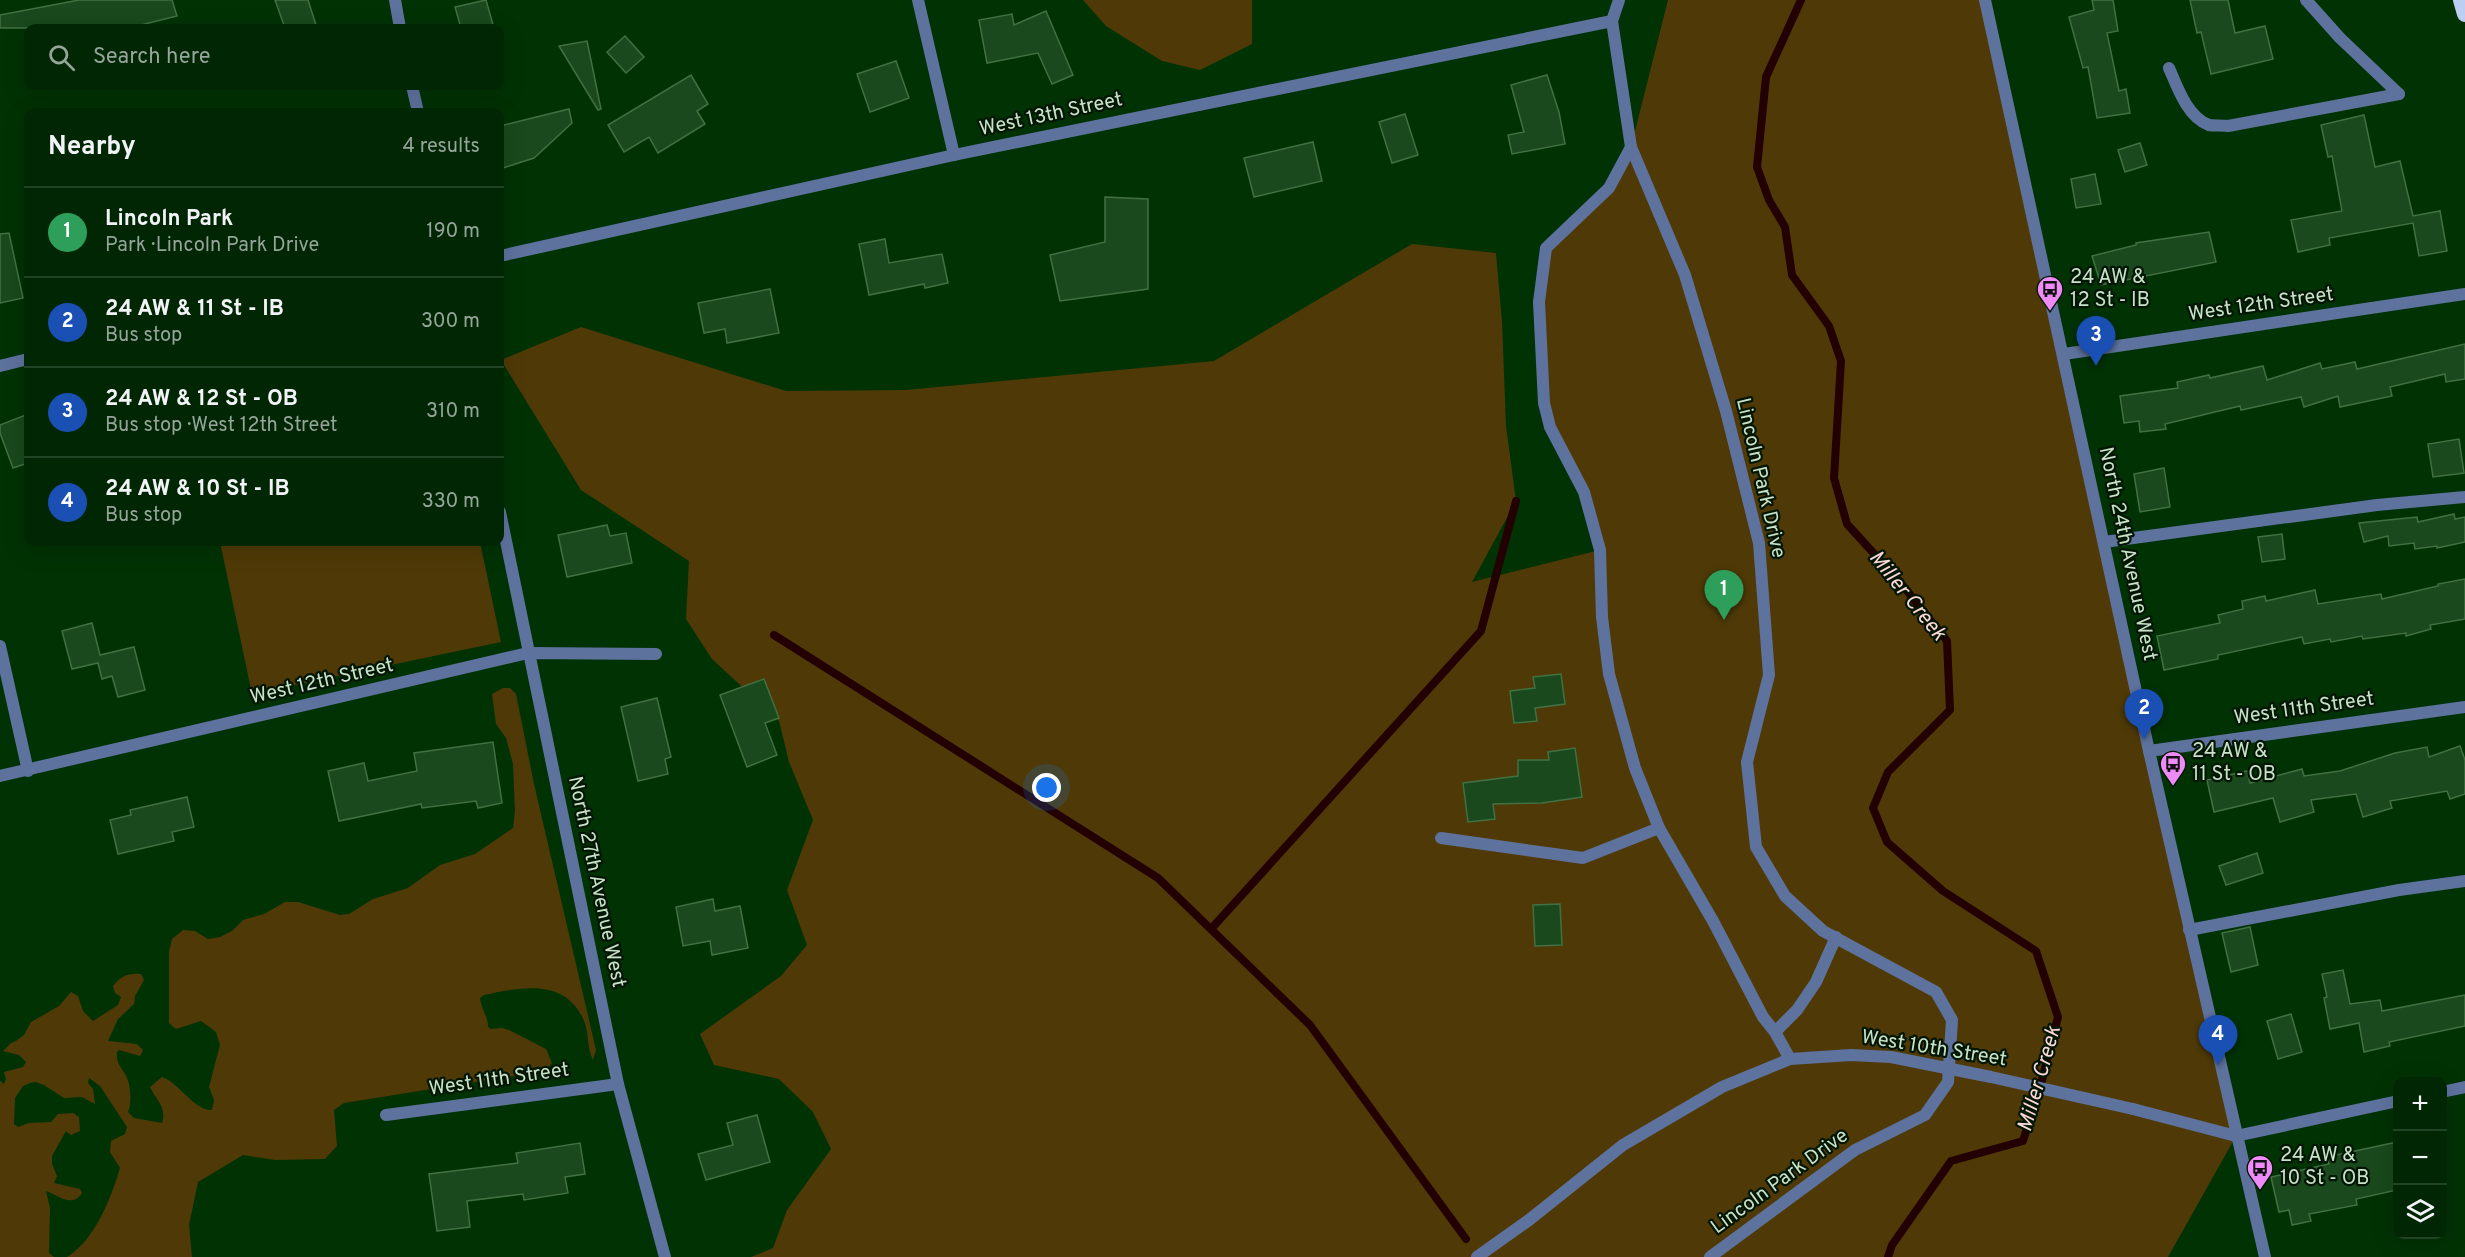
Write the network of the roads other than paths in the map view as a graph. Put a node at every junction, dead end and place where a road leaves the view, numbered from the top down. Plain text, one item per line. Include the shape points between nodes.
1 (394, 0) edge
2 (918, 0) edge
3 (1620, 0) edge
4 (1985, 0) edge
5 (2306, 0) edge
6 (1612, 21) junction
7 (399, 24) edge
8 (2169, 68) dead end
9 (413, 90) edge
10 (416, 108) edge
11 (1631, 147) junction
12 (954, 155) junction
13 (504, 255) edge
14 (2465, 294) edge
15 (2064, 354) junction
16 (24, 360) edge
17 (0, 366) edge
18 (2465, 497) edge
19 (504, 533) edge
20 (2104, 542) junction
21 (0, 646) edge
22 (528, 653) junction
23 (657, 654) dead end
24 (2465, 707) edge
25 (2149, 751) junction
26 (28, 771) junction
27 (0, 776) edge
28 (1659, 828) junction
29 (1441, 838) dead end
30 (2465, 881) edge
31 (2189, 930) junction
32 (1836, 937) junction
33 (1775, 1032) junction
34 (1790, 1059) junction
35 (618, 1084) junction
36 (2465, 1087) edge
37 (2447, 1091) edge
38 (2393, 1102) edge
39 (386, 1115) dead end
40 (2236, 1136) junction
41 (665, 1257) edge
42 (1477, 1257) edge
43 (1710, 1257) edge
44 (2265, 1257) edge

1 - 7 street
2 - 12 street
3 - 6 street, Lincoln Park Drive
4 - 15 street, North 24th Avenue West
5 - 8 street via 2399,94 2228,126 2209,125 2193,114
6 - 11 street, Lincoln Park Drive
6 - 12 street, West 13th Street
9 - 10 street
11 - 28 street via 1609,188 1546,248 1540,313 1544,403 1550,427 1584,492 1600,550 1609,674 1635,768
11 - 32 street, Lincoln Park Drive via 1685,275 1726,411 1759,543 1769,675 1747,762 1756,848 1785,896 1823,931
12 - 13 street, West 13th Street
14 - 15 street, West 12th Street
15 - 20 street, North 24th Avenue West
16 - 17 street
18 - 20 street
19 - 22 street, North 27th Avenue West
20 - 25 street, North 24th Avenue West
21 - 26 street
22 - 23 street, West 12th Street
22 - 26 street, West 12th Street
22 - 35 street, North 27th Avenue West
24 - 25 street, West 11th Street
25 - 31 street, North 24th Avenue West
26 - 27 street, West 12th Street
28 - 29 street via 1583,858
28 - 33 street via 1763,1017
30 - 31 street
31 - 40 street, North 24th Avenue West
32 - 33 street via 1816,982 1797,1010
32 - 43 street, Lincoln Park Drive via 1936,992 1952,1020 1948,1082 1925,1115 1855,1150
33 - 34 street
34 - 40 street, West 10th Street, bridge via 1851,1055 1892,1058 2133,1109
34 - 42 street, West 10th Street via 1722,1087 1623,1144
35 - 39 street, West 11th Street
35 - 41 street, North 27th Avenue West
36 - 37 street
38 - 40 street, West 10th Street
40 - 44 street, North 24th Avenue West

